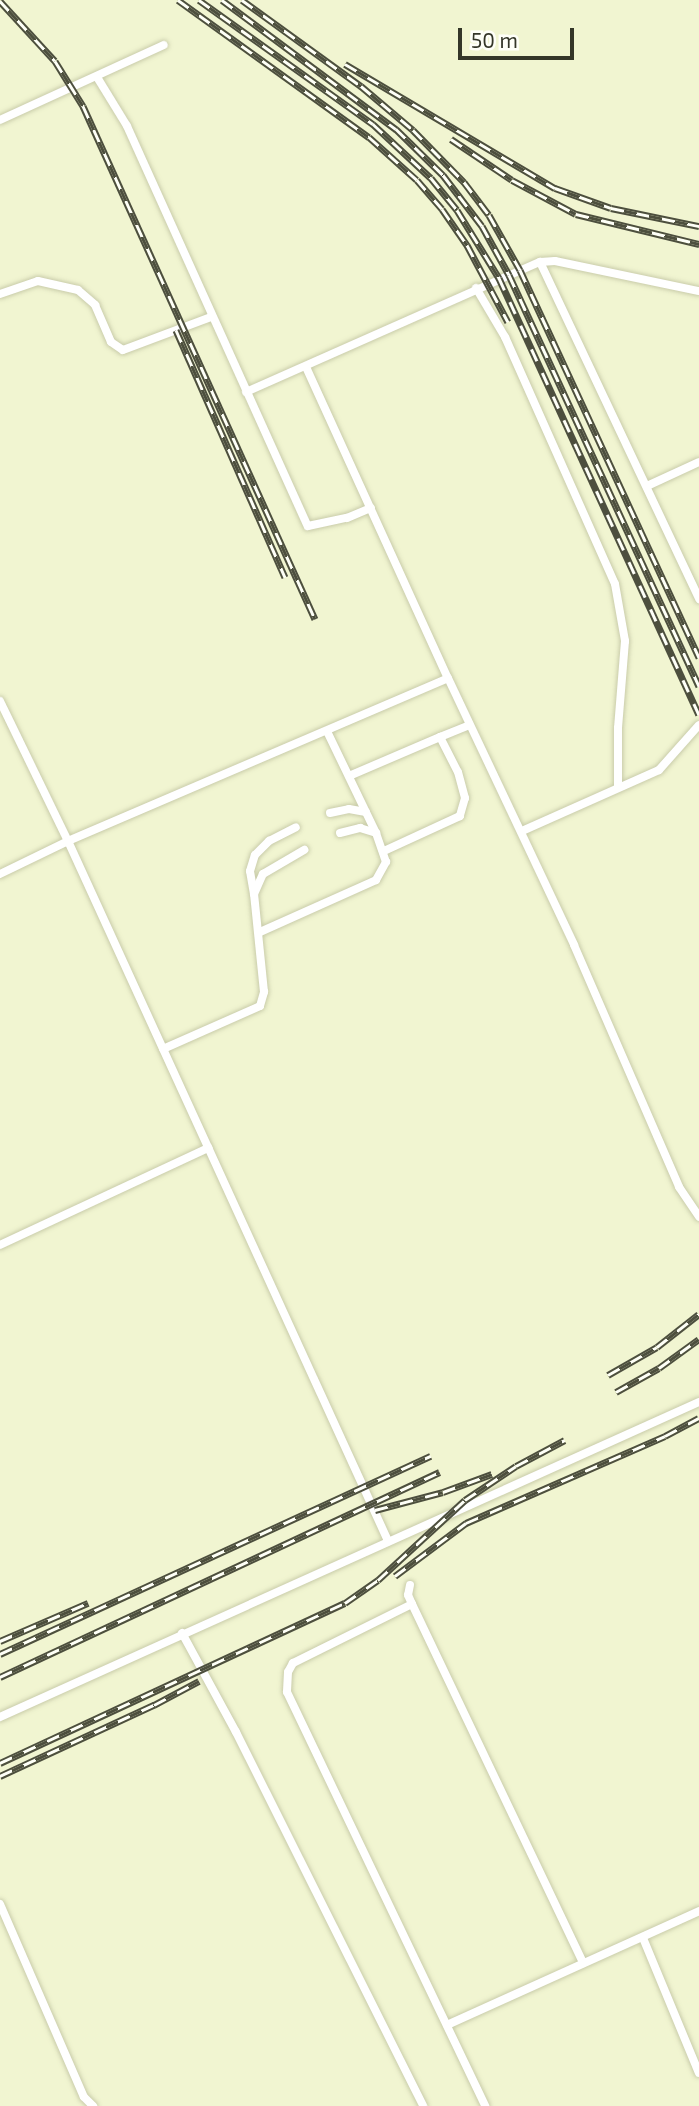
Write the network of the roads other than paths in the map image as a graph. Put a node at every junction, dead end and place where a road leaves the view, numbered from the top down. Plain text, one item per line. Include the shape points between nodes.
1 (164, 45) dead end
2 (97, 77) junction
3 (0, 120) edge
4 (540, 262) junction
5 (476, 288) junction
6 (699, 291) edge
7 (0, 294) edge
8 (211, 317) junction
9 (306, 367) junction
10 (246, 392) junction
11 (699, 462) edge
12 (647, 486) junction
13 (370, 508) junction
14 (699, 599) edge
15 (448, 678) junction
16 (0, 701) edge
17 (469, 724) junction
18 (699, 725) edge
19 (327, 731) junction
20 (440, 737) junction
21 (349, 776) junction
22 (618, 787) junction
23 (366, 812) junction
24 (330, 813) dead end
25 (296, 827) dead end
26 (522, 831) junction
27 (340, 833) dead end
28 (376, 833) junction
29 (68, 841) junction
30 (304, 850) dead end
31 (384, 851) junction
32 (0, 874) edge
33 (254, 894) junction
34 (260, 932) junction
35 (163, 1049) junction
36 (208, 1148) junction
37 (699, 1217) edge
38 (0, 1245) edge
39 (699, 1402) edge
40 (388, 1541) junction
41 (410, 1585) dead end
42 (412, 1604) junction
43 (181, 1633) junction
44 (0, 1717) edge
45 (0, 1905) edge
46 (699, 1912) edge
47 (643, 1938) junction
48 (583, 1963) junction
49 (447, 2025) junction
50 (699, 2073) edge
51 (93, 2106) edge
52 (423, 2106) edge
53 (485, 2106) edge

1 - 2 lane
2 - 3 lane
2 - 8 lane via 127,126
4 - 5 lane
4 - 6 lane via 555,261
4 - 12 lane
5 - 9 lane
5 - 22 lane via 505,337 618,594 625,641
7 - 8 lane via 38,281 78,290 95,305 111,342 123,350
8 - 10 lane
9 - 10 lane
9 - 13 lane
10 - 13 lane via 308,526
11 - 12 lane
12 - 14 lane
13 - 15 lane
15 - 17 lane
15 - 19 lane
16 - 29 lane
17 - 20 lane
17 - 26 lane
18 - 22 lane via 659,770
19 - 21 lane
19 - 29 lane
20 - 21 lane
20 - 31 lane via 465,798 460,816
21 - 23 lane
22 - 26 lane
23 - 24 lane
23 - 28 lane
25 - 33 lane via 269,841 255,855 250,871
26 - 37 lane via 679,1187
27 - 28 lane via 360,828
28 - 31 lane
29 - 32 lane
29 - 35 lane
30 - 33 lane via 263,874
31 - 34 lane via 386,862 376,880
33 - 34 lane
34 - 35 lane via 264,992 260,1006
35 - 36 lane
36 - 38 lane
36 - 40 lane
39 - 40 lane
40 - 43 lane
41 - 42 lane
42 - 48 lane
42 - 49 lane via 293,1663 286,1682 291,1703
43 - 44 lane
43 - 52 lane via 236,1732
45 - 51 lane via 84,2097
46 - 47 lane
47 - 48 lane
47 - 50 lane
48 - 49 lane
49 - 53 lane

